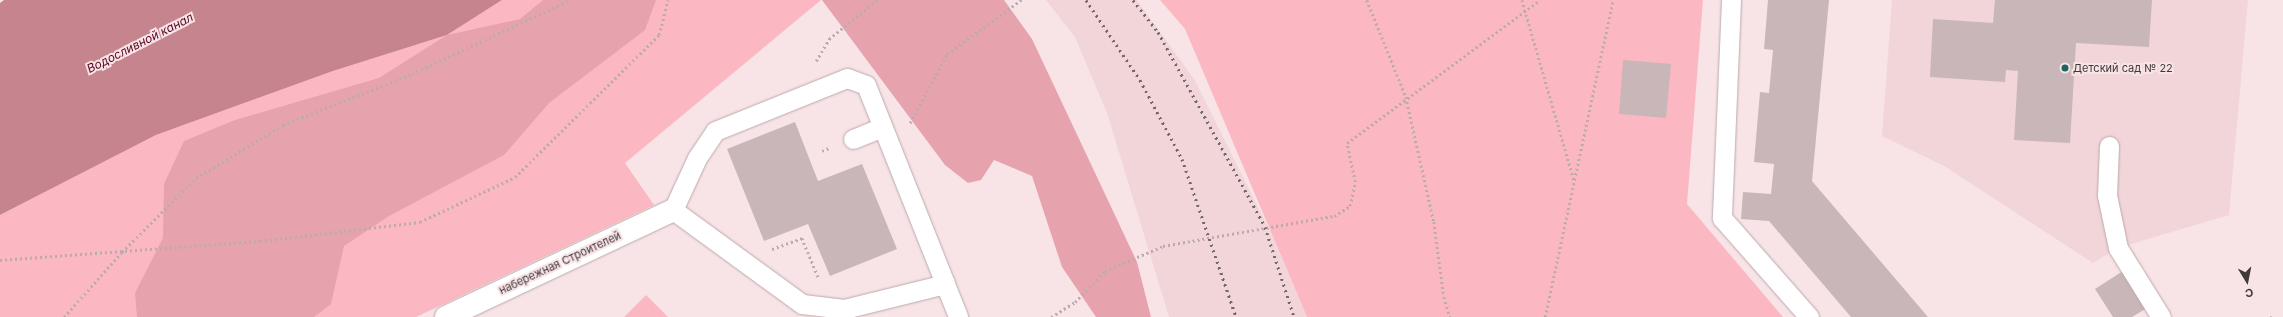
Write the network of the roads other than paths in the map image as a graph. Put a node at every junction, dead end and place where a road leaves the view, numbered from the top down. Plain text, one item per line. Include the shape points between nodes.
1 (1731, 0) edge
2 (882, 127) junction
3 (853, 139) dead end
4 (2110, 146) dead end
5 (673, 210) junction
6 (945, 284) junction
7 (446, 317) edge
8 (958, 317) edge
9 (1809, 317) edge
10 (2161, 317) edge

1 - 9 lane via 1722,218
2 - 3 lane
2 - 5 lane via 866,85 847,78 795,98 715,131 697,158
2 - 6 lane
4 - 10 lane via 2107,195 2118,248
5 - 6 lane via 802,304 844,309
5 - 7 street, набережная Строителей
6 - 8 lane

